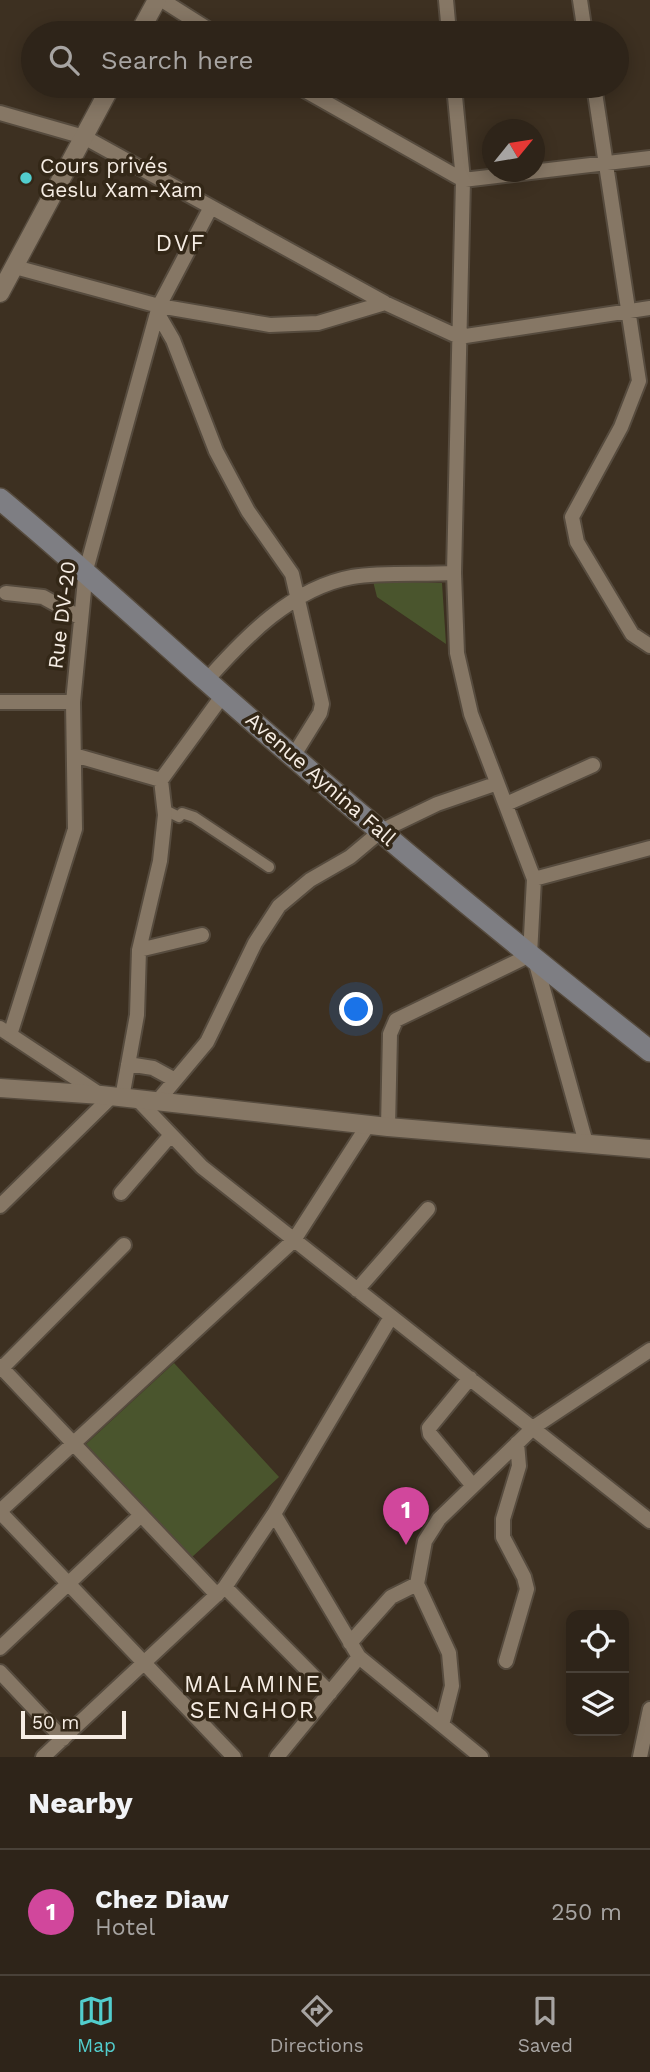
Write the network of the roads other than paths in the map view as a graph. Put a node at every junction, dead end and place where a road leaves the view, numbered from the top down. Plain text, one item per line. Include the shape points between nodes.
1 (157, 0) edge
2 (162, 0) edge
3 (446, 0) edge
4 (580, 0) edge
5 (146, 21) edge
6 (195, 21) edge
7 (449, 21) edge
8 (583, 21) edge
9 (105, 98) edge
10 (318, 98) edge
11 (455, 98) edge
12 (596, 98) edge
13 (0, 113) edge
14 (84, 137) junction
15 (650, 158) edge
16 (607, 164) junction
17 (463, 180) junction
18 (211, 206) junction
19 (15, 267) junction
20 (0, 293) edge
21 (385, 303) junction
22 (650, 308) edge
23 (158, 310) junction
24 (627, 311) junction
25 (459, 337) junction
26 (0, 499) edge
27 (86, 570) junction
28 (454, 573) junction
29 (6, 593) dead end
30 (299, 597) junction
31 (81, 618) junction
32 (650, 646) edge
33 (206, 681) junction
34 (223, 695) junction
35 (0, 702) edge
36 (73, 702) junction
37 (74, 755) junction
38 (294, 755) junction
39 (593, 765) dead end
40 (161, 780) junction
41 (495, 784) junction
42 (506, 804) junction
43 (165, 810) junction
44 (381, 831) junction
45 (650, 848) edge
46 (269, 867) dead end
47 (534, 879) junction
48 (202, 935) dead end
49 (139, 950) junction
50 (532, 958) junction
51 (5, 1032) edge
52 (650, 1051) edge
53 (128, 1064) junction
54 (175, 1080) junction
55 (0, 1088) edge
56 (118, 1097) junction
57 (156, 1103) junction
58 (368, 1125) junction
59 (388, 1127) junction
60 (170, 1136) junction
61 (586, 1143) junction
62 (650, 1149) edge
63 (121, 1194) dead end
64 (0, 1206) edge
65 (428, 1209) dead end
66 (294, 1240) junction
67 (124, 1245) dead end
68 (358, 1290) junction
69 (391, 1317) junction
70 (650, 1350) edge
71 (1, 1368) edge
72 (470, 1378) junction
73 (534, 1427) junction
74 (72, 1442) junction
75 (517, 1444) junction
76 (472, 1486) junction
77 (0, 1512) edge
78 (274, 1514) junction
79 (141, 1515) junction
80 (650, 1521) edge
81 (68, 1584) junction
82 (416, 1584) junction
83 (221, 1591) junction
84 (350, 1643) junction
85 (0, 1648) edge
86 (359, 1657) junction
87 (506, 1661) dead end
88 (144, 1663) junction
89 (0, 1672) edge
90 (330, 1693) junction
91 (650, 1709) edge
92 (442, 1725) junction
93 (63, 1739) junction
94 (43, 1757) edge
95 (233, 1757) edge
96 (277, 1757) edge
97 (481, 1757) edge
98 (640, 1757) edge

1 - 5 street
2 - 6 street
3 - 7 street
4 - 8 street
9 - 14 street
10 - 17 street
11 - 17 street
12 - 16 street
13 - 14 street
14 - 18 street
14 - 19 street
15 - 16 street
16 - 17 street
16 - 24 street
17 - 25 street
18 - 21 street
18 - 23 street, Rue DV-20
19 - 20 street
19 - 23 street
21 - 23 street via 318,323 270,325
21 - 25 street
22 - 24 street
23 - 27 street, Rue DV-20
23 - 30 street via 216,451 248,511 292,574
24 - 25 street
24 - 32 street via 639,381 572,525 577,542 632,635
25 - 28 street
26 - 27 main road, Avenue Aynina Fall
27 - 31 street, Rue DV-20
27 - 33 main road, Avenue Aynina Fall
28 - 30 street via 353,577
28 - 41 street via 457,653 471,714
29 - 31 street via 43,597
30 - 33 street via 250,633
30 - 38 street via 322,704
31 - 36 street, Rue DV-20
33 - 34 main road, Avenue Aynina Fall
34 - 38 main road, Avenue Aynina Fall
34 - 40 street
35 - 36 street
36 - 37 street, Rue DV-20
37 - 40 street
37 - 51 street, Rue DV-20 via 75,830
38 - 44 main road, Avenue Aynina Fall
39 - 42 street
40 - 43 street
41 - 42 street
41 - 44 street via 437,804
42 - 47 street
43 - 46 street via 179,817 182,813 194,817
43 - 49 street via 160,861
44 - 50 main road, Avenue Aynina Fall
44 - 54 street via 279,906 255,943 207,1042
45 - 47 street
47 - 50 street
48 - 49 street
49 - 53 street via 137,1015
50 - 52 main road, Avenue Aynina Fall
50 - 59 street via 397,1020 390,1034
50 - 61 street
51 - 56 street
53 - 54 street via 153,1068
53 - 56 street
54 - 57 street
55 - 56 street
56 - 57 street
56 - 60 street
56 - 64 street
57 - 58 street
58 - 59 street
58 - 66 street
59 - 61 street
60 - 63 street
60 - 66 street
61 - 62 street
65 - 68 street
66 - 68 street
66 - 74 street
67 - 71 street
68 - 69 street
69 - 72 street
69 - 78 street
70 - 73 street
71 - 74 street
72 - 73 street
72 - 76 street via 429,1428
73 - 75 street
73 - 80 street
74 - 77 street
74 - 79 street
75 - 76 street
75 - 87 street via 519,1466 503,1518 503,1537 527,1590
76 - 82 street via 439,1518 425,1541
77 - 81 street
78 - 83 street
78 - 84 street
79 - 81 street
79 - 83 street
81 - 85 street
81 - 88 street
82 - 84 street via 391,1597
82 - 92 street via 449,1653 452,1686
83 - 88 street
83 - 90 street
84 - 86 street
86 - 90 street
86 - 92 street
88 - 93 street
88 - 95 street
89 - 93 street
90 - 96 street
91 - 98 street
92 - 97 street
93 - 94 street

